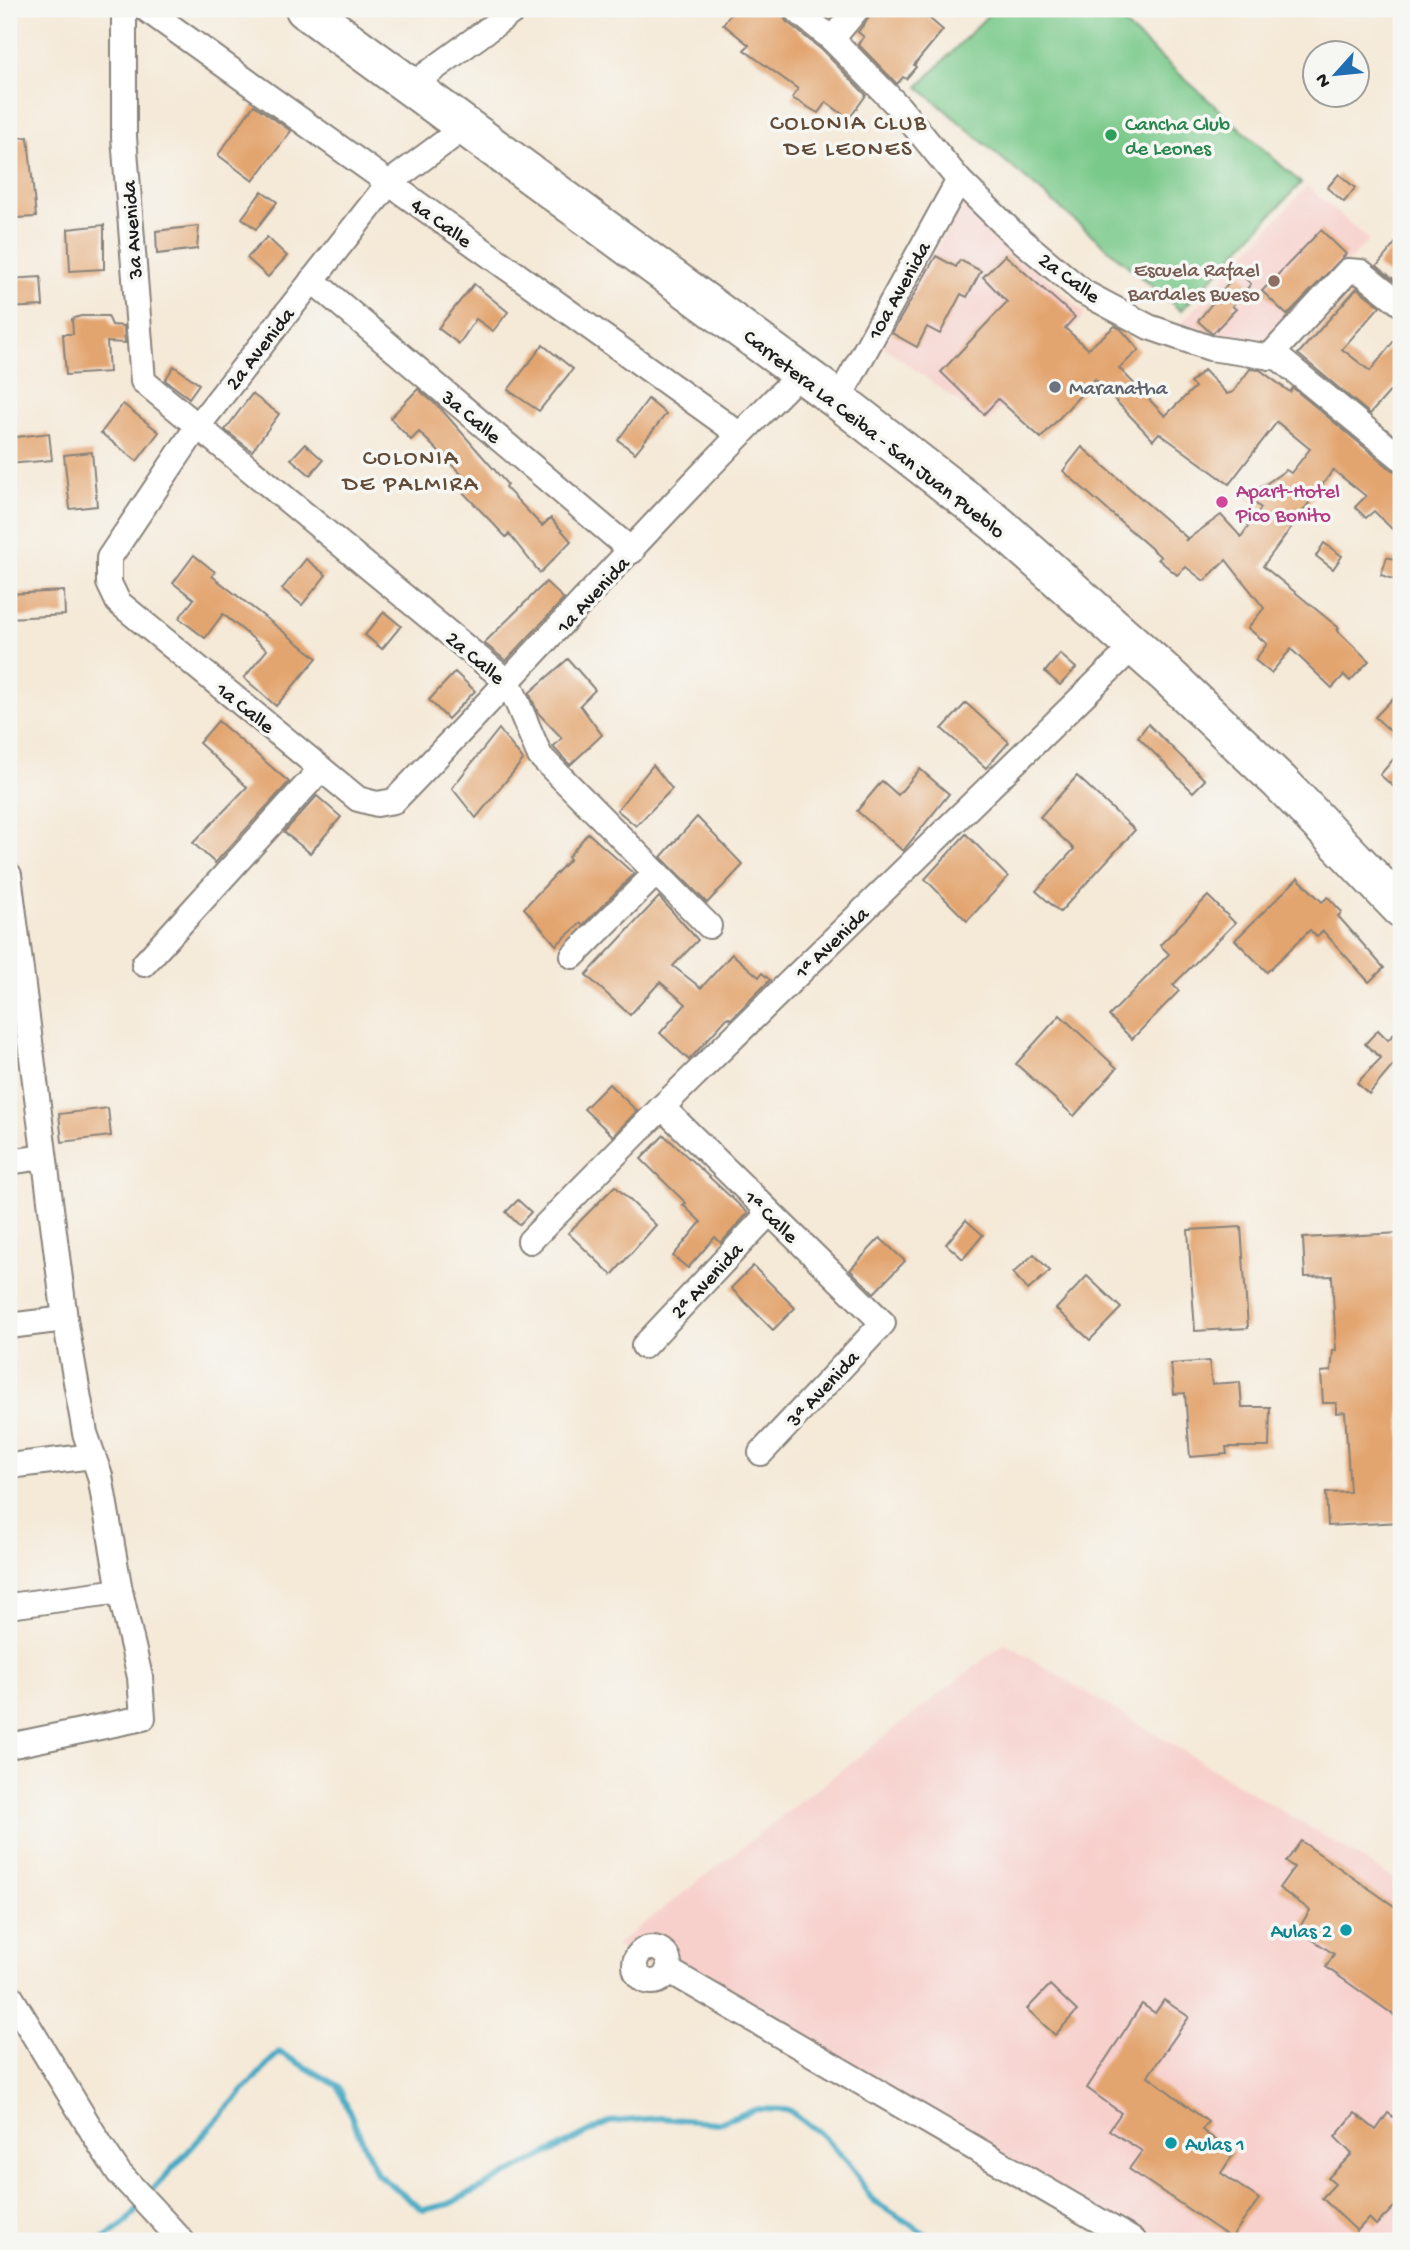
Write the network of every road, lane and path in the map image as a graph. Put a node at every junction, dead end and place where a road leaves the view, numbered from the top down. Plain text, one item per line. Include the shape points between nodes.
1 (124, 9) edge
2 (146, 9) edge
3 (306, 9) edge
4 (516, 9) edge
5 (795, 9) edge
6 (857, 9) edge
7 (832, 39) junction
8 (409, 87) junction
9 (464, 127) junction
10 (959, 180) junction
11 (388, 184) junction
12 (312, 280) junction
13 (1401, 304) edge
14 (1269, 357) junction
15 (801, 373) junction
16 (838, 400) junction
17 (197, 427) junction
18 (739, 434) junction
19 (1401, 458) edge
20 (632, 551) junction
21 (118, 602) joint
22 (1134, 646) junction
23 (509, 683) junction
24 (321, 769) junction
25 (377, 804) joint
26 (656, 873) junction
27 (9, 875) edge
28 (1401, 908) edge
29 (709, 926) dead end
30 (573, 956) dead end
31 (144, 964) dead end
32 (662, 1107) junction
33 (43, 1157) junction
34 (9, 1162) edge
35 (769, 1213) junction
36 (530, 1241) dead end
37 (65, 1319) junction
38 (883, 1323) joint
39 (9, 1326) edge
40 (644, 1346) dead end
41 (761, 1453) dead end
42 (93, 1456) junction
43 (9, 1466) edge
44 (120, 1591) junction
45 (9, 1606) edge
46 (9, 1746) edge
47 (668, 1970) dead end
48 (10, 1998) edge
49 (180, 2239) edge
50 (1134, 2241) edge

1 - 17 street, 3a Avenida via 124,136 143,381
2 - 11 street, 4a Calle
3 - 8 main road, Carretera La Ceiba - San Juan Pueblo
4 - 8 street
5 - 7 street, 2a Calle
6 - 7 street
7 - 10 street, 2a Calle via 898,106
8 - 9 main road, Carretera La Ceiba - San Juan Pueblo
9 - 11 street, 2a Avenida
9 - 15 main road, Carretera La Ceiba - San Juan Pueblo
10 - 14 street, 2a Calle via 1083,292 1149,327 1210,348
10 - 16 street, 10a Avenida
11 - 12 street, 2a Avenida
11 - 18 street, 4a Calle
12 - 17 street, 2a Avenida
12 - 20 street, 3a Calle
13 - 14 street via 1361,272 1349,271
14 - 19 street, 2a Calle via 1279,358
15 - 16 main road, Carretera La Ceiba - San Juan Pueblo
15 - 18 street, 1a Avenida
16 - 22 main road, Carretera La Ceiba - San Juan Pueblo via 996,523
17 - 21 street, 2a Avenida via 109,558 109,583
17 - 23 street, 2a Calle
18 - 20 street, 1a Avenida
20 - 23 street, 1a Avenida
21 - 24 street, 1a Calle
22 - 28 main road, Carretera La Ceiba - San Juan Pueblo via 1280,782
22 - 32 street, 1ª Avenida
23 - 25 street, 1a Avenida via 394,801
23 - 26 street, 2a Calle via 540,755
24 - 25 street, 1a Calle via 358,799
24 - 31 street
26 - 29 street, 2a Calle
26 - 30 street
27 - 33 street
32 - 35 street, 1ª Calle
32 - 36 street, 1ª Avenida
33 - 34 street
33 - 37 street
35 - 38 street, 1ª Calle
35 - 40 street, 2ª Avenida
37 - 39 street
37 - 42 street
38 - 41 street, 3ª Avenida
42 - 43 street
42 - 44 street
44 - 45 street
44 - 46 street via 140,1677 142,1718
47 - 50 street
48 - 49 street via 119,2173

